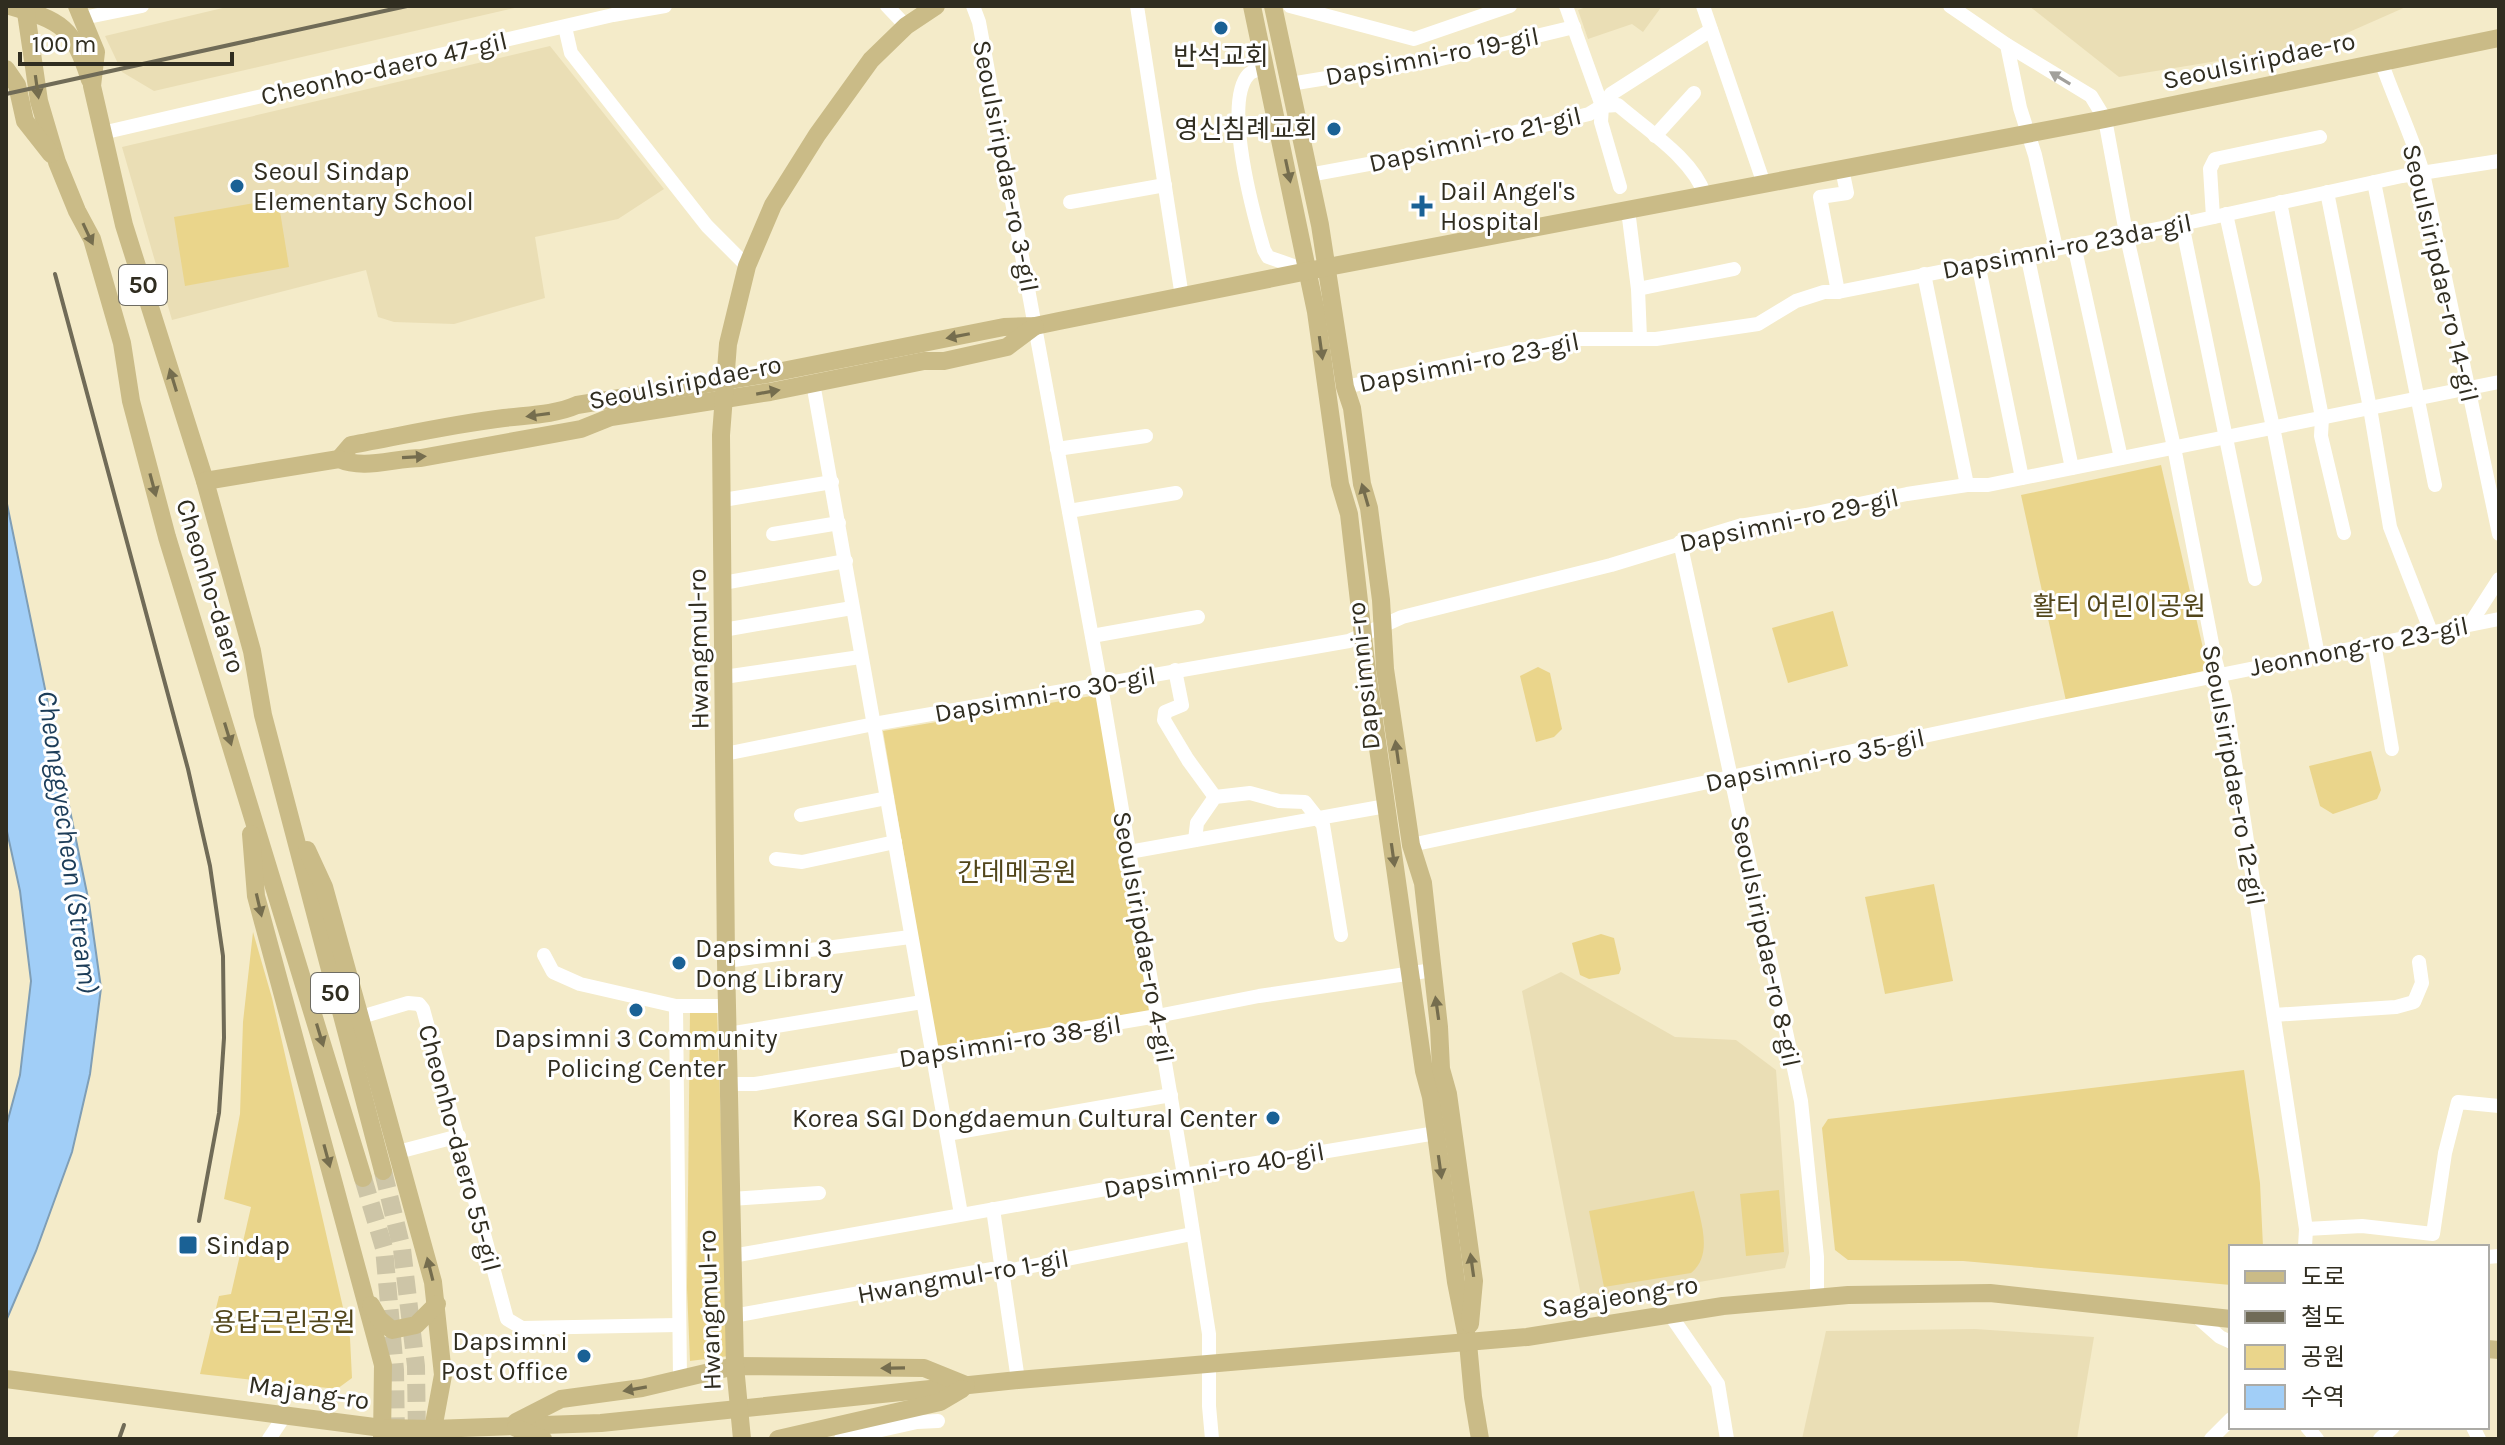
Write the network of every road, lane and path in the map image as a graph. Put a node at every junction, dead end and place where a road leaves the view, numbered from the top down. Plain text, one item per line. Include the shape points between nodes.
1 (142, 6) edge
2 (665, 6) edge
3 (887, 6) edge
4 (936, 6) edge
5 (973, 6) edge
6 (1137, 6) edge
7 (1252, 6) edge
8 (1279, 6) edge
9 (1510, 6) edge
10 (1566, 6) edge
11 (1703, 6) edge
12 (1950, 6) edge
13 (21, 7) edge
14 (80, 12) edge
15 (906, 26) junction
16 (565, 27) junction
17 (1574, 27) junction
18 (1711, 30) junction
19 (2499, 38) edge
20 (2007, 45) junction
21 (2381, 61) junction
22 (1266, 67) junction
23 (6, 69) edge
24 (1290, 84) junction
25 (92, 86) junction
26 (1694, 93) dead end
27 (1602, 106) junction
28 (2105, 119) junction
29 (102, 133) junction
30 (2029, 133) junction
31 (1655, 136) junction
32 (2320, 137) dead end
33 (2499, 161) edge
34 (57, 162) junction
35 (1842, 169) junction
36 (2423, 173) junction
37 (1309, 175) junction
38 (2374, 182) junction
39 (1764, 184) junction
40 (1165, 185) junction
41 (1620, 187) dead end
42 (2327, 192) junction
43 (1705, 195) junction
44 (1070, 202) dead end
45 (2280, 202) junction
46 (1628, 210) junction
47 (2220, 216) junction
48 (2182, 224) junction
49 (2126, 233) junction
50 (2074, 245) junction
51 (2056, 248) junction
52 (2027, 254) junction
53 (1978, 263) junction
54 (747, 266) junction
55 (1328, 267) junction
56 (1734, 269) dead end
57 (1309, 271) junction
58 (1924, 274) junction
59 (1638, 289) junction
60 (1838, 292) junction
61 (1182, 297) junction
62 (1035, 326) junction
63 (1640, 338) junction
64 (2499, 382) edge
65 (813, 383) junction
66 (1345, 387) junction
67 (2469, 388) junction
68 (724, 390) junction
69 (2417, 398) junction
70 (2370, 408) junction
71 (2322, 417) junction
72 (2273, 427) junction
73 (1146, 436) dead end
74 (2226, 437) junction
75 (2174, 447) junction
76 (1057, 449) junction
77 (2121, 458) junction
78 (2072, 468) junction
79 (2022, 478) junction
80 (205, 481) junction
81 (832, 482) junction
82 (1967, 485) junction
83 (2435, 485) dead end
84 (1176, 493) dead end
85 (723, 500) junction
86 (1069, 511) junction
87 (839, 523) junction
88 (2344, 533) dead end
89 (773, 534) dead end
90 (2499, 534) edge
91 (1680, 542) junction
92 (846, 561) junction
93 (2255, 579) dead end
94 (2499, 579) edge
95 (723, 583) junction
96 (852, 608) junction
97 (1198, 617) dead end
98 (2499, 619) edge
99 (2470, 624) junction
100 (1383, 625) junction
101 (723, 630) junction
102 (2431, 632) junction
103 (1364, 634) junction
104 (1092, 636) junction
105 (2374, 643) junction
106 (2318, 655) junction
107 (860, 657) junction
108 (1175, 670) junction
109 (2219, 675) junction
110 (724, 677) junction
111 (1101, 686) junction
112 (874, 724) junction
113 (2392, 749) dead end
114 (725, 754) junction
115 (1731, 779) junction
116 (1215, 797) junction
117 (887, 798) junction
118 (249, 799) junction
119 (1386, 806) junction
120 (290, 814) junction
121 (801, 815) dead end
122 (1316, 818) junction
123 (1195, 840) junction
124 (895, 842) junction
125 (1411, 845) junction
126 (1129, 852) junction
127 (776, 859) dead end
128 (1341, 935) dead end
129 (910, 937) junction
130 (544, 955) dead end
131 (726, 961) junction
132 (2419, 962) dead end
133 (1433, 970) junction
134 (1410, 974) junction
135 (922, 1002) junction
136 (676, 1006) junction
137 (727, 1006) junction
138 (2274, 1015) junction
139 (1157, 1016) junction
140 (361, 1017) junction
141 (728, 1034) junction
142 (931, 1053) junction
143 (729, 1084) junction
144 (1171, 1095) junction
145 (2499, 1106) edge
146 (1436, 1133) junction
147 (947, 1134) junction
148 (459, 1136) junction
149 (398, 1152) junction
150 (383, 1171) tunnel mouth
151 (1184, 1175) junction
152 (363, 1178) tunnel mouth
153 (819, 1193) dead end
154 (731, 1199) junction
155 (993, 1209) junction
156 (961, 1214) junction
157 (2306, 1229) junction
158 (1192, 1234) junction
159 (2305, 1245) edge
160 (732, 1256) junction
161 (1002, 1272) junction
162 (364, 1292) junction
163 (1817, 1297) junction
164 (437, 1304) junction
165 (2195, 1315) junction
166 (733, 1316) junction
167 (1671, 1316) junction
168 (2229, 1319) edge
169 (678, 1325) junction
170 (2229, 1341) edge
171 (1468, 1343) junction
172 (1209, 1364) junction
173 (735, 1366) junction
174 (6, 1379) edge
175 (680, 1379) junction
176 (1018, 1380) junction
177 (967, 1385) junction
178 (939, 1412) junction
179 (285, 1415) junction
180 (2229, 1421) edge
181 (510, 1426) junction
182 (382, 1434) edge
183 (434, 1434) edge
184 (269, 1439) edge
185 (543, 1439) edge
186 (742, 1439) edge
187 (778, 1439) edge
188 (841, 1439) edge
189 (939, 1439) edge
190 (1212, 1439) edge
191 (1480, 1439) edge
192 (1727, 1439) edge
193 (2211, 1439) edge

1 - 14 street
2 - 16 street, Cheonho-daero 47-gil
3 - 15 street
4 - 15 main road, Hwangmul-ro
5 - 62 street, Seoulsiripdae-ro 3-gil
6 - 40 street
7 - 22 main road, Dapsimni-ro
8 - 9 street via 1414,39
8 - 24 main road, Dapsimni-ro
10 - 17 street
11 - 18 street
12 - 20 street
13 - 25 main road via 49,18 77,43
13 -> 34 main road, Cheonho-daero
14 - 25 main road, Cheonho-daero via 96,52
15 - 54 main road, Hwangmul-ro via 871,60 817,135 764,221
16 - 29 street, Cheonho-daero 47-gil
16 - 54 street via 571,53 707,226
17 - 24 street, Dapsimni-ro 19-gil via 1437,60
17 - 27 street
18 - 27 street, Dapsimni-ro 21-gil via 1611,94
18 - 39 street
19 - 21 main road, Seoulsiripdae-ro
28 -> 20 street via 2091,96
20 - 30 street
21 - 28 main road, Seoulsiripdae-ro
21 - 36 street, Seoulsiripdae-ro 14-gil
22 -> 57 main road, Dapsimni-ro
22 - 57 street via 1247,77 1238,137 1264,250 1268,257
23 - 34 main road via 17,85 25,121
24 - 37 main road, Dapsimni-ro
25 - 29 main road, Cheonho-daero / 50
26 - 31 street
27 - 31 street via 1618,105
27 - 37 street, Dapsimni-ro 21-gil via 1589,114 1439,151
27 - 41 street via 1601,122
28 - 30 main road, Seoulsiripdae-ro
28 - 49 street, Seoulsiripdae-ro 12-gil
80 -> 29 main road, Cheonho-daero / 50 via 124,225
30 - 35 main road, Seoulsiripdae-ro
30 - 51 street
31 - 43 street via 1699,178
32 - 47 street via 2215,159 2210,169
33 - 36 street, Dapsimni-ro 23da-gil
34 -> 118 main road, Cheonho-daero via 92,239 167,537
35 - 39 main road, Seoulsiripdae-ro
35 - 60 street via 1847,193 1820,197
36 - 38 street, Dapsimni-ro 23da-gil
36 - 67 street, Seoulsiripdae-ro 14-gil
37 - 55 main road, Dapsimni-ro
38 - 42 street, Dapsimni-ro 23da-gil
38 - 69 street
39 - 43 main road, Seoulsiripdae-ro
40 - 44 street
40 - 61 street
42 - 45 street, Dapsimni-ro 23da-gil
42 - 70 street
43 - 46 main road, Seoulsiripdae-ro
45 - 47 street, Dapsimni-ro 23da-gil
45 - 71 street
46 - 55 main road, Seoulsiripdae-ro
46 - 59 street
47 - 48 street, Dapsimni-ro 23da-gil
47 - 72 street
48 - 49 street, Dapsimni-ro 23da-gil
48 - 74 street
49 - 50 street, Dapsimni-ro 23da-gil
49 - 75 street, Seoulsiripdae-ro 12-gil
50 - 51 street, Dapsimni-ro 23da-gil
50 - 77 street
51 - 52 street, Dapsimni-ro 23da-gil
52 - 53 street, Dapsimni-ro 23da-gil
52 - 78 street
53 - 58 street, Dapsimni-ro 23da-gil
53 - 79 street
54 - 68 main road, Hwangmul-ro via 728,344
55 - 57 main road, Seoulsiripdae-ro
55 - 66 main road, Dapsimni-ro
56 - 59 street
57 - 61 main road, Seoulsiripdae-ro
57 -> 103 main road, Dapsimni-ro
58 - 60 street, Dapsimni-ro 23da-gil
58 - 82 street
59 - 63 street
60 - 63 street, Dapsimni-ro 23da-gil via 1796,301 1758,324
61 - 62 main road, Seoulsiripdae-ro
62 - 65 main road, Seoulsiripdae-ro via 1007,347
62 -> 68 main road, Seoulsiripdae-ro via 1004,327
62 - 76 street, Seoulsiripdae-ro 4-gil
63 - 66 street, Dapsimni-ro 23-gil via 1573,339
64 - 67 street, Dapsimni-ro 29-gil
68 -> 65 main road, Seoulsiripdae-ro
65 - 81 street
100 -> 66 main road, Dapsimni-ro via 1369,508
67 - 69 street, Dapsimni-ro 29-gil
67 - 90 street, Seoulsiripdae-ro 14-gil
68 - 80 main road, Seoulsiripdae-ro via 577,405 351,445 339,459
68 - 85 main road, Hwangmul-ro
69 - 70 street, Dapsimni-ro 29-gil
69 - 83 street
70 - 71 street, Dapsimni-ro 29-gil
70 - 102 street via 2390,527
71 - 72 street, Dapsimni-ro 29-gil
71 - 88 street via 2321,436
72 - 74 street, Dapsimni-ro 29-gil
72 - 106 street
73 - 76 street
74 - 75 street, Dapsimni-ro 29-gil
74 - 93 street
75 - 77 street, Dapsimni-ro 29-gil
75 - 109 street, Seoulsiripdae-ro 12-gil
76 - 86 street, Seoulsiripdae-ro 4-gil
77 - 78 street, Dapsimni-ro 29-gil
78 - 79 street, Dapsimni-ro 29-gil
79 - 82 street, Dapsimni-ro 29-gil
80 - 120 main road, Cheonho-daero / 50
81 - 85 street
81 - 87 street
82 - 91 street, Dapsimni-ro 29-gil via 1739,526
84 - 86 street
85 - 95 main road, Hwangmul-ro
86 - 104 street, Seoulsiripdae-ro 4-gil
87 - 89 street
87 - 92 street
91 - 100 street, Dapsimni-ro 29-gil
91 - 115 street, Seoulsiripdae-ro 8-gil
92 - 95 street
92 - 96 street
94 - 99 street
95 - 101 main road, Hwangmul-ro
96 - 101 street
96 - 107 street
97 - 104 street
98 - 99 street, Jeonnong-ro 23-gil
99 - 102 street, Jeonnong-ro 23-gil
100 - 103 street, Dapsimni-ro 29-gil
125 -> 100 main road, Dapsimni-ro
101 - 110 main road, Hwangmul-ro
102 - 105 street, Jeonnong-ro 23-gil
103 - 108 street, Dapsimni-ro 30-gil via 1349,641
103 - 119 main road, Dapsimni-ro
104 - 111 street, Seoulsiripdae-ro 4-gil
105 - 106 street, Jeonnong-ro 23-gil
105 - 113 street
106 - 109 street, Jeonnong-ro 23-gil
107 - 110 street
107 - 112 street
108 - 111 street, Dapsimni-ro 30-gil
108 - 116 street via 1182,705 1165,712 1164,720
109 - 115 street, Dapsimni-ro 35-gil
109 - 138 street, Seoulsiripdae-ro 12-gil
110 - 114 main road, Hwangmul-ro
111 - 112 street, Dapsimni-ro 30-gil
111 - 126 street, Seoulsiripdae-ro 4-gil
112 - 114 street, Dapsimni-ro 30-gil
112 - 117 street
114 - 131 main road, Hwangmul-ro
115 - 125 street, Dapsimni-ro 35-gil
115 - 163 street, Seoulsiripdae-ro 8-gil via 1801,1101
116 - 122 street via 1250,793 1305,802
116 - 123 street via 1197,823
117 - 121 street
117 - 124 street
118 -> 152 main road, Cheonho-daero
118 -> 162 main road via 256,896
119 - 122 street
119 -> 134 main road, Dapsimni-ro
120 - 140 main road via 324,887
120 - 150 main road, Cheonho-daero / 50
122 - 123 street
122 - 128 street via 1323,825
123 - 126 street
124 - 127 street via 802,862
124 - 129 street
125 - 133 main road, Dapsimni-ro via 1423,883
126 - 139 street, Seoulsiripdae-ro 4-gil
129 - 131 street
129 - 135 street
130 - 136 street via 553,972 565,979
131 - 137 main road, Hwangmul-ro
132 - 138 street via 2422,983 2414,1002
133 - 134 street, Dapsimni-ro 38-gil
171 -> 133 main road, Dapsimni-ro via 1474,1281 1438,1044
134 - 139 street, Dapsimni-ro 38-gil
134 - 146 main road, Dapsimni-ro
135 - 141 street
135 - 142 street
136 - 137 street
136 - 169 street
137 - 141 main road, Hwangmul-ro
138 - 157 street, Seoulsiripdae-ro 12-gil
139 - 142 street, Dapsimni-ro 38-gil
139 - 144 street, Seoulsiripdae-ro 4-gil
140 - 148 street, Cheonho-daero 55-gil via 419,1004
140 - 149 main road
141 - 143 main road, Hwangmul-ro
142 - 143 street, Dapsimni-ro 38-gil
142 - 147 street
143 - 154 main road, Hwangmul-ro
144 - 147 street
144 - 151 street, Seoulsiripdae-ro 4-gil
145 - 157 street via 2458,1102 2433,1234 2362,1226
146 - 151 street, Dapsimni-ro 40-gil
146 -> 171 main road, Dapsimni-ro
147 - 156 street
148 - 149 street
148 - 169 street, Cheonho-daero 55-gil via 507,1319 522,1328
164 -> 149 main road
151 - 155 street, Dapsimni-ro 40-gil
151 - 158 street, Seoulsiripdae-ro 4-gil
153 - 154 street
154 - 160 main road, Hwangmul-ro
155 - 156 street, Dapsimni-ro 40-gil
155 - 161 street
156 - 160 street, Dapsimni-ro 40-gil
157 - 159 street, Seoulsiripdae-ro 12-gil
158 - 161 street, Hwangmul-ro 1-gil
158 - 172 street, Seoulsiripdae-ro 4-gil
160 - 166 main road, Hwangmul-ro
161 - 166 street, Hwangmul-ro 1-gil via 992,1269
161 - 176 street
162 - 164 main road via 392,1330 416,1325
162 - 182 main road via 383,1365
163 - 165 main road, Sagajeong-ro via 1990,1293
163 - 167 main road, Sagajeong-ro
164 - 183 main road via 443,1375
165 - 168 main road, Sagajeong-ro
165 - 170 street
166 - 173 main road, Hwangmul-ro
167 - 171 main road, Sagajeong-ro
167 - 192 street via 1718,1384
169 - 175 street
171 - 172 main road, Sagajeong-ro
171 - 191 main road, Dapsimni-ro
172 - 176 main road, Sagajeong-ro
172 - 190 street, Seoulsiripdae-ro 4-gil
173 - 175 main road
177 -> 173 main road via 924,1368
173 - 186 main road, Hwangmul-ro
174 - 179 main road, Majang-ro
175 -> 181 main road via 561,1399
176 - 177 main road, Sagajeong-ro
177 - 178 main road
177 - 181 main road, Sagajeong-ro via 601,1423
178 - 187 main road
178 - 188 street
178 - 189 street
179 - 182 main road, Majang-ro
179 - 184 street
180 - 193 street
181 - 183 main road
181 - 185 main road
182 - 183 main road, Majang-ro

